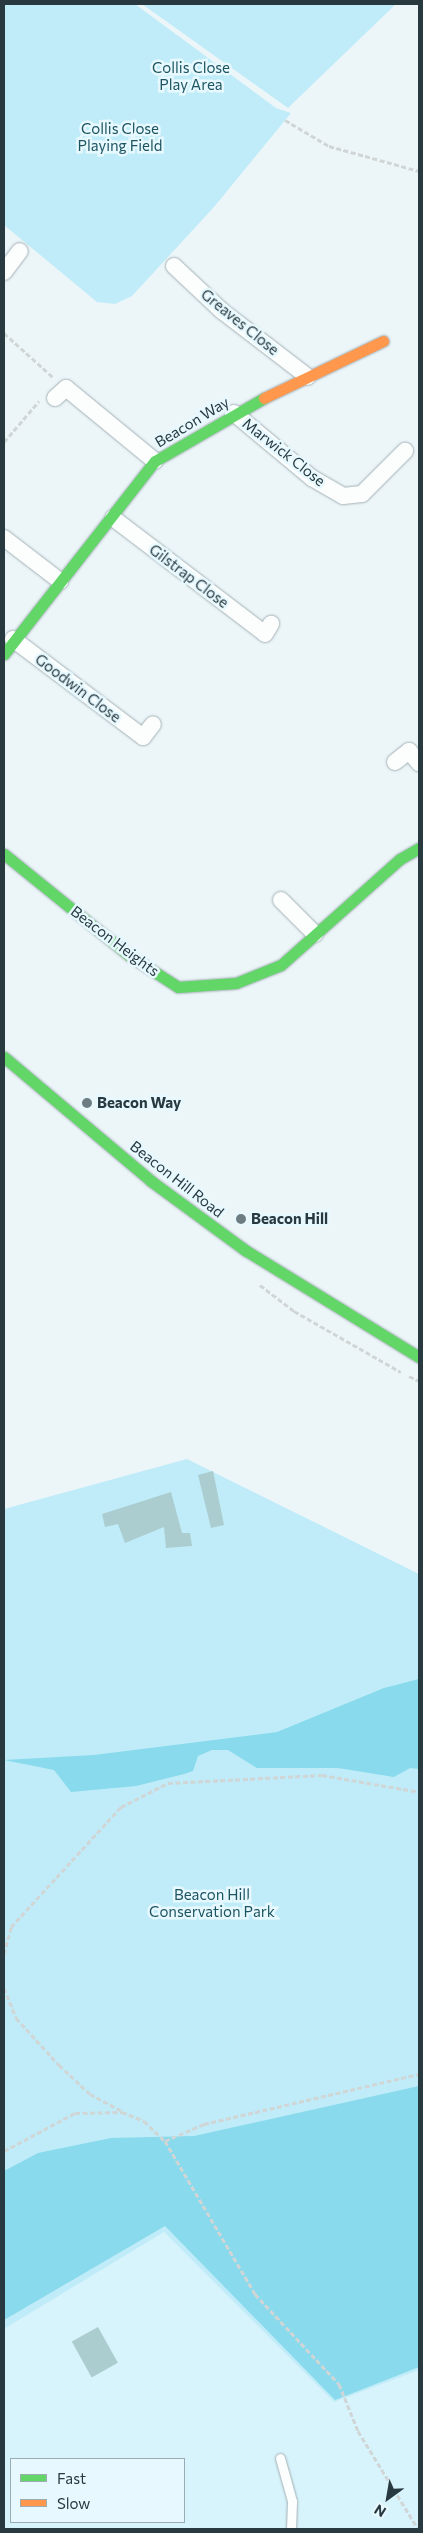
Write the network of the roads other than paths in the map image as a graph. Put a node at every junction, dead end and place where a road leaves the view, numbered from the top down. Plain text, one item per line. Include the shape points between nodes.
1 (20, 252) dead end
2 (174, 266) dead end
3 (4, 272) edge
4 (383, 341) dead end
5 (308, 376) junction
6 (58, 388) road end
7 (234, 413) junction
8 (405, 451) dead end
9 (155, 461) junction
10 (112, 518) junction
11 (4, 538) edge
12 (60, 581) junction
13 (264, 635) dead end
14 (13, 639) junction
15 (4, 654) edge
16 (143, 737) dead end
17 (416, 752) edge
18 (395, 762) dead end
19 (419, 848) edge
20 (4, 854) edge
21 (281, 900) dead end
22 (315, 934) junction
23 (4, 1056) edge
24 (419, 1357) edge
25 (280, 2458) dead end
26 (291, 2529) edge

1 - 3 street
2 - 5 street, Greaves Close via 222,311
4 - 5 street, Beacon Way via 349,361
5 - 7 street, Beacon Way
6 - 9 street
7 - 8 street, Marwick Close via 312,478 343,496 362,494
7 - 9 street, Beacon Way
9 - 10 street, Beacon Way
10 - 12 street, Beacon Way
10 - 13 street, Gilstrap Close
11 - 12 street
12 - 14 street, Beacon Way
14 - 15 street, Beacon Way
14 - 16 street, Goodwin Close
17 - 18 street
19 - 22 street, Beacon Heights
20 - 22 street, Beacon Heights via 130,956 178,987 236,984 281,964
21 - 22 street
23 - 24 street, Beacon Hill Road via 151,1181 245,1250
25 - 26 lane via 292,2501

